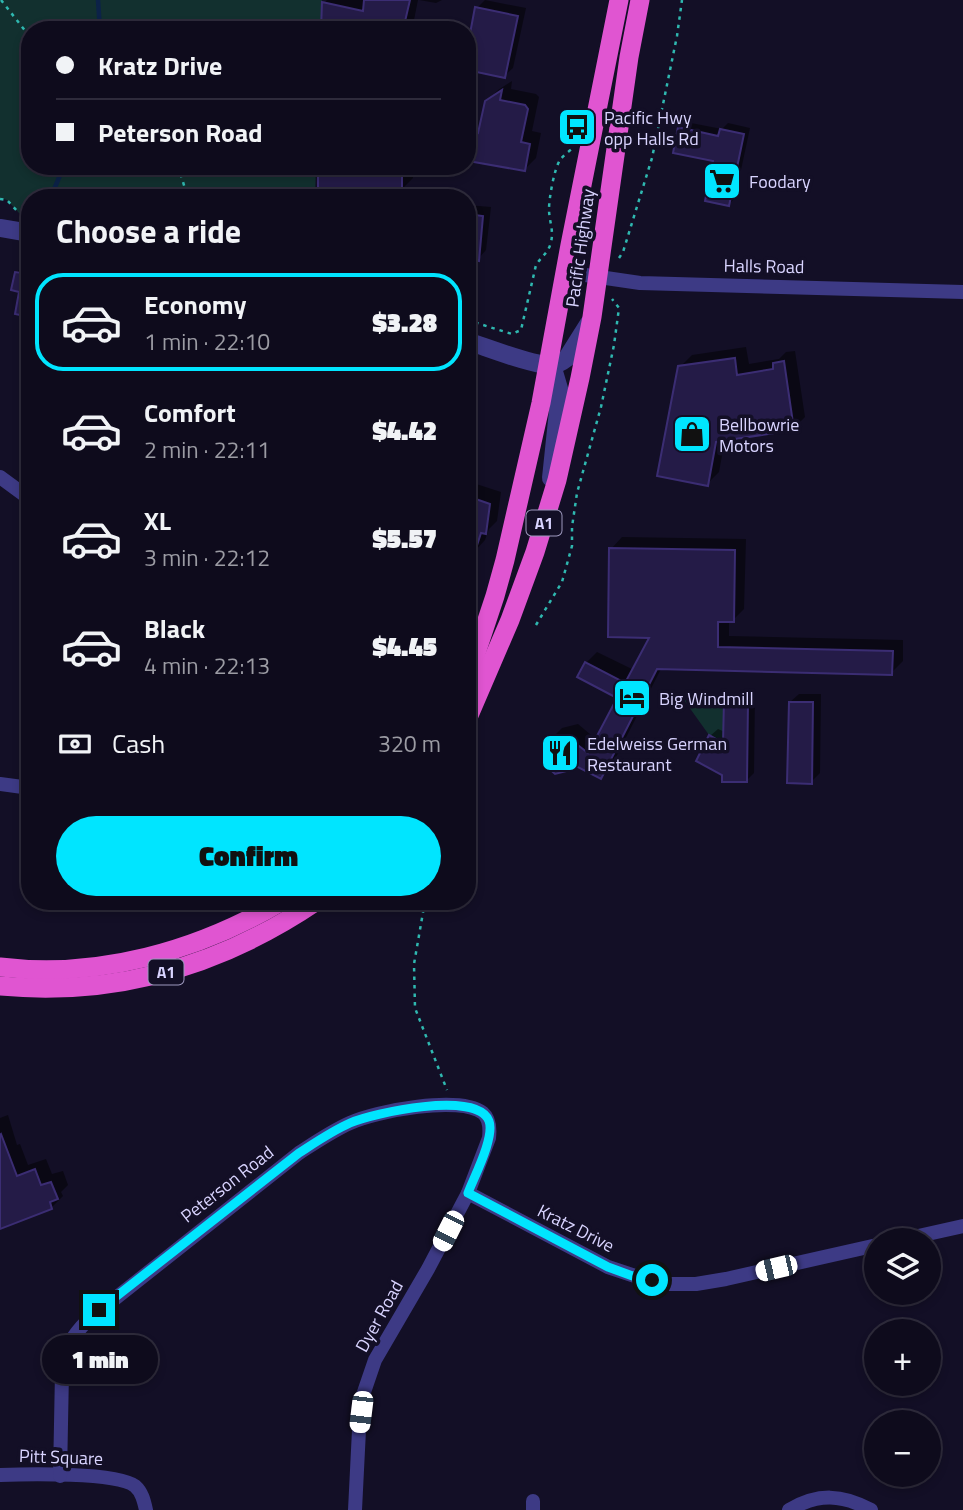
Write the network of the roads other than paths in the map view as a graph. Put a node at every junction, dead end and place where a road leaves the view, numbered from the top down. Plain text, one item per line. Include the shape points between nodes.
1 (619, 0) edge
2 (639, 0) edge
3 (0, 228) edge
4 (21, 232) edge
5 (565, 272) junction
6 (598, 277) junction
7 (963, 292) edge
8 (592, 317) junction
9 (476, 344) edge
10 (549, 365) junction
11 (0, 477) edge
12 (21, 492) edge
13 (551, 499) junction
14 (476, 649) edge
15 (476, 699) edge
16 (0, 784) edge
17 (21, 787) edge
18 (267, 910) edge
19 (303, 910) edge
20 (0, 967) edge
21 (0, 986) edge
22 (468, 1193) junction
23 (963, 1226) edge
24 (941, 1231) edge
25 (864, 1248) edge
26 (0, 1475) edge
27 (60, 1476) junction
28 (146, 1510) edge
29 (355, 1510) edge
30 (789, 1510) edge
31 (871, 1510) edge

1 - 5 highway, Pacific Highway / A1
2 - 6 highway, Pacific Highway / A1
3 - 4 street
5 - 6 street, Halls Road
5 - 10 highway, Pacific Highway / A1
6 - 7 street, Halls Road via 640,283
6 - 8 highway, Pacific Highway / A1
8 - 10 street via 566,358
8 - 13 highway, Pacific Highway / A1
9 - 10 street
10 - 13 street, Pacific Highway via 560,392
10 - 14 highway, Pacific Highway / A1 via 505,560
11 - 12 street
13 - 15 highway, Pacific Highway / A1 via 510,620
16 - 17 street
18 - 20 highway, A1 via 222,933 159,955 93,967
19 - 21 highway, A1 via 234,949 159,975 46,989
22 - 25 street, Kratz Drive via 608,1267 667,1284 726,1279
22 - 27 street, Peterson Road via 489,1138 489,1121 475,1109 406,1108 380,1113 352,1122 299,1153 77,1331 64,1356
22 - 29 street, Dyer Road via 375,1360 363,1395
23 - 24 street
26 - 27 street, Pitt Square
27 - 28 street, Pitt Square via 107,1477 130,1483 143,1497
30 - 31 street via 836,1496

